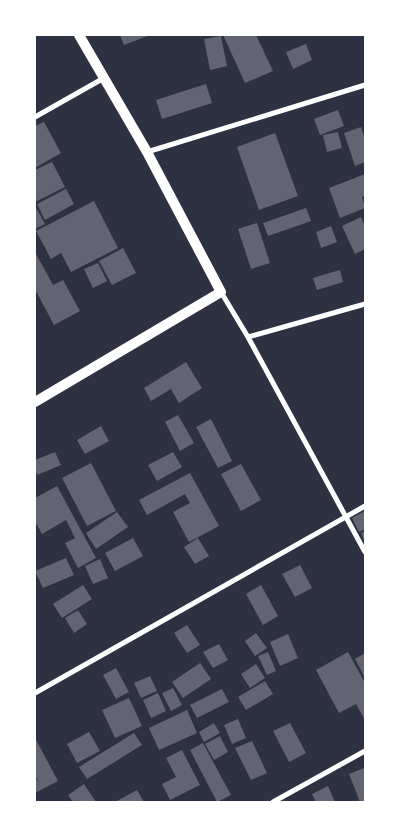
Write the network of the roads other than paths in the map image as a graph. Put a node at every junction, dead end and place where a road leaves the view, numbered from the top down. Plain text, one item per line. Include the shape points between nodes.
1 (79, 35) edge
2 (104, 78) junction
3 (365, 85) edge
4 (35, 117) edge
5 (147, 152) junction
6 (221, 292) junction
7 (365, 304) edge
8 (248, 337) junction
9 (35, 402) edge
10 (365, 506) edge
11 (345, 516) junction
12 (365, 552) edge
13 (35, 693) edge
14 (365, 751) edge
15 (273, 802) edge

1 - 2 main road
2 - 4 street
2 - 5 main road
3 - 5 street
5 - 6 main road
6 - 8 street
6 - 9 main road
7 - 8 street
8 - 11 street
10 - 11 street
11 - 12 street
11 - 13 street
14 - 15 street

